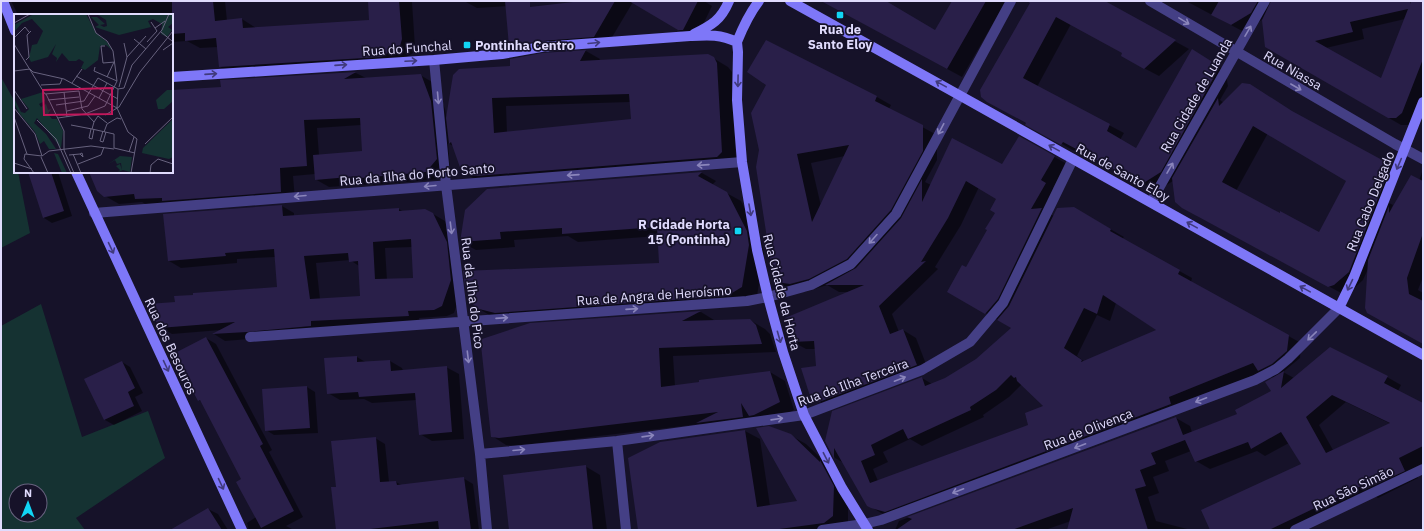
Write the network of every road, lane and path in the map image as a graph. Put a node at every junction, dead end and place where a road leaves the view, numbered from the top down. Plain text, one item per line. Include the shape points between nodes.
1 (3, 1) edge
2 (729, 1) edge
3 (760, 1) edge
4 (790, 1) edge
5 (1011, 1) edge
6 (1150, 1) edge
7 (1265, 1) edge
8 (14, 28) edge
9 (690, 36) junction
10 (737, 42) junction
11 (1236, 52) junction
12 (434, 60) junction
13 (173, 76) edge
14 (959, 95) junction
15 (1423, 102) edge
16 (1405, 150) junction
17 (1073, 159) junction
18 (1423, 159) edge
19 (742, 162) junction
20 (76, 173) edge
21 (446, 184) junction
22 (1151, 202) junction
23 (94, 213) junction
24 (768, 298) junction
25 (1339, 308) junction
26 (463, 321) junction
27 (250, 338) dead end
28 (1423, 355) edge
29 (804, 415) junction
30 (617, 440) junction
31 (480, 454) junction
32 (1423, 469) edge
33 (866, 527) edge
34 (242, 530) edge
35 (487, 530) edge
36 (626, 530) edge
37 (822, 530) edge
38 (1295, 530) edge

1 - 8 main road
2 - 9 main road via 722,16
3 - 10 main road via 745,21
14 -> 4 main road, Rua de Santo Eloy
5 - 14 street, Rua de Angra de Heroísmo
6 -> 11 street, Rua Niassa
11 -> 7 street, Rua Cidade de Luanda
9 - 10 main road, Rua do Funchal via 726,37
12 -> 9 main road, Rua do Funchal
10 -> 19 main road, Rua Cidade da Horta
11 -> 16 street, Rua Niassa
22 -> 11 street, Rua Cidade de Luanda
13 -> 12 main road, Rua do Funchal
12 -> 21 street, Rua da Ilha do Pico
17 -> 14 main road, Rua de Santo Eloy
14 -> 24 street, Rua de Angra de Heroísmo via 896,214 851,264 811,285
15 - 16 main road, Rua Cabo Delgado
16 - 18 street, Rua Niassa
16 -> 25 main road, Rua Cabo Delgado
17 - 22 main road, Rua de Santo Eloy
29 -> 17 street, Rua da Ilha Terceira via 922,370 970,342 1003,303
19 -> 21 street, Rua da Ilha do Porto Santo
19 -> 24 main road, Rua Cidade da Horta
20 - 23 main road, Rua dos Besouros
21 -> 23 street, Rua da Ilha do Porto Santo
21 -> 26 street, Rua da Ilha do Pico
25 -> 22 main road, Rua de Santo Eloy
23 -> 34 main road, Rua dos Besouros
26 -> 24 street, Rua de Angra de Heroísmo
24 -> 29 main road, Rua Cidade da Horta
25 - 28 main road, Rua de Santo Eloy
25 -> 33 street, Rua de Olivença via 1288,359 1255,380
26 - 27 street, Rua de Angra de Heroísmo
26 -> 31 street, Rua da Ilha do Pico
30 -> 29 street, Rua da Ilha Terceira
29 -> 33 main road, Rua Cidade da Horta via 842,488
31 -> 30 street, Rua da Ilha Terceira
30 - 36 street
31 - 35 street, Rua da Ilha do Pico
32 - 38 street, Rua São Simão
33 - 37 street, Rua de Olivença

